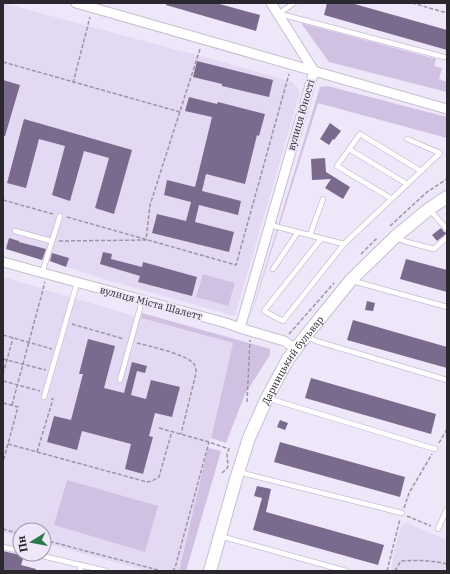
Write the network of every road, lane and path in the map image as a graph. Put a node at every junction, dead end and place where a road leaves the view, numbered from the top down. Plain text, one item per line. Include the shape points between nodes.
1 (76, 3) edge
2 (271, 3) edge
3 (294, 3) edge
4 (412, 3) edge
5 (447, 13) edge
6 (278, 14) junction
7 (90, 17) dead end
8 (203, 39) junction
9 (444, 57) dead end
10 (3, 62) edge
11 (314, 71) junction
12 (289, 74) dead end
13 (73, 83) junction
14 (447, 109) edge
15 (180, 112) junction
16 (407, 138) dead end
17 (349, 149) junction
18 (421, 171) junction
19 (407, 184) junction
20 (447, 196) edge
21 (323, 199) dead end
22 (392, 199) junction
23 (3, 200) edge
24 (429, 209) junction
25 (60, 216) junction
26 (270, 225) junction
27 (447, 229) edge
28 (15, 231) dead end
29 (298, 232) junction
30 (310, 236) junction
31 (394, 237) junction
32 (447, 237) edge
33 (322, 238) junction
34 (146, 240) junction
35 (52, 241) junction
36 (344, 244) junction
37 (3, 262) edge
38 (273, 269) dead end
39 (44, 277) junction
40 (351, 280) junction
41 (77, 283) junction
42 (142, 301) junction
43 (447, 307) edge
44 (65, 322) junction
45 (240, 328) junction
46 (3, 335) edge
47 (306, 336) junction
48 (13, 338) junction
49 (250, 339) dead end
50 (131, 341) junction
51 (29, 342) junction
52 (296, 349) junction
53 (57, 350) junction
54 (3, 359) edge
55 (7, 360) junction
56 (23, 364) junction
57 (51, 372) junction
58 (3, 374) edge
59 (120, 380) dead end
60 (447, 380) edge
61 (3, 381) edge
62 (17, 385) junction
63 (45, 394) junction
64 (267, 398) junction
65 (247, 402) dead end
66 (3, 403) edge
67 (12, 405) junction
68 (159, 428) dead end
69 (447, 429) edge
70 (172, 431) junction
71 (181, 434) junction
72 (209, 442) junction
73 (8, 444) junction
74 (435, 449) junction
75 (38, 452) junction
76 (3, 462) edge
77 (239, 471) junction
78 (221, 474) dead end
79 (447, 509) edge
80 (402, 513) junction
81 (438, 529) joint
82 (220, 536) junction
83 (52, 542) edge
84 (52, 558) edge
85 (447, 564) edge
86 (83, 566) junction
87 (79, 571) edge
88 (106, 571) edge
89 (162, 571) edge
90 (172, 571) edge
91 (210, 571) edge
92 (346, 571) edge
93 (387, 571) edge
94 (395, 571) edge

1 - 8 street, вулиця Юності
2 - 6 street
3 - 6 lane
4 - 5 path
6 - 9 lane
6 - 11 street
7 - 13 path
8 - 11 street, вулиця Юності
8 - 15 path
10 - 13 path
11 - 14 street
11 - 26 street, вулиця Юності
12 - 34 path via 236,265
13 - 15 path
15 - 34 path via 150,205
16 - 18 lane via 440,153
17 - 18 lane via 360,134
17 - 19 lane
17 - 22 lane via 337,166
18 - 19 lane
19 - 22 lane
20 - 24 street, Дарницький бульвар
21 - 30 lane
22 - 36 lane
23 - 25 path
24 - 27 lane
24 - 31 street, Дарницький бульвар
25 - 34 path
25 - 35 lane
26 - 29 lane
26 - 45 street, вулиця Юності
28 - 35 lane
29 - 30 lane
29 - 38 lane
30 - 33 lane
31 - 32 lane via 434,249
31 - 40 street, Дарницький бульвар
33 - 36 lane
33 - 36 lane via 264,311 283,321
34 - 35 path
35 - 39 lane
37 - 39 street, вулиця Міста Шалетт
39 - 41 street, вулиця Міста Шалетт
39 - 51 path
40 - 43 lane
40 - 47 street, Дарницький бульвар
41 - 42 street, вулиця Міста Шалетт
41 - 44 lane
42 - 45 street, вулиця Міста Шалетт
42 - 50 lane
44 - 50 path
44 - 53 lane
45 - 52 street, вулиця Міста Шалетт via 284,341
46 - 48 path
47 - 52 street, Дарницький бульвар
47 - 60 lane
48 - 51 path
48 - 55 path
49 - 65 path
50 - 59 lane
50 - 71 path via 184,357 196,367
51 - 53 path
51 - 56 path
52 - 64 street, Дарницький бульвар
53 - 57 lane
54 - 55 path
55 - 56 path
55 - 58 path
56 - 57 path
56 - 62 path
57 - 63 lane
61 - 62 path
62 - 63 path
62 - 67 path
63 - 75 path via 52,399
64 - 74 lane
64 - 77 street, Дарницький бульвар via 249,438
66 - 67 path
67 - 73 path via 18,407
68 - 70 path
69 - 74 path
70 - 71 path
70 - 75 path via 159,477 147,482
71 - 72 path
72 - 78 path via 229,449 228,467
72 - 90 path via 175,568
73 - 75 path
73 - 76 path
74 - 80 path via 409,493
77 - 80 lane
77 - 82 street, Дарницький бульвар
79 - 81 lane
80 - 81 path
80 - 93 path
82 - 91 street, Дарницький бульвар
82 - 92 lane
83 - 89 path
84 - 86 lane
85 - 94 path via 432,561 401,561
86 - 87 lane
86 - 88 lane

